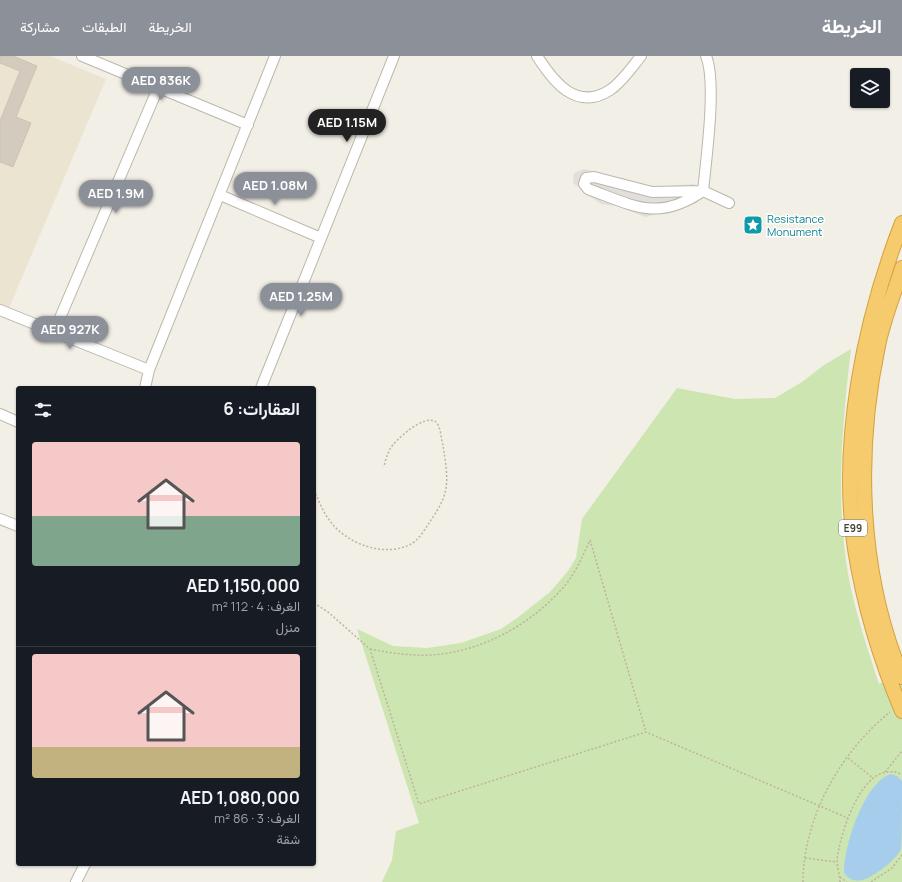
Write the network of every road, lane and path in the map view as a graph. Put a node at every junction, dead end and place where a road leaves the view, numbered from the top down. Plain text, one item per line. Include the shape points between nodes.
1 (275, 56) edge
2 (394, 56) edge
3 (537, 56) edge
4 (641, 56) edge
5 (706, 56) edge
6 (86, 57) edge
7 (158, 88) junction
8 (248, 125) junction
9 (703, 191) junction
10 (220, 195) junction
11 (729, 203) dead end
12 (902, 222) edge
13 (321, 238) junction
14 (902, 268) edge
15 (0, 310) edge
16 (54, 332) junction
17 (872, 344) junction
18 (149, 370) junction
19 (145, 386) edge
20 (263, 386) edge
21 (0, 414) edge
22 (16, 421) edge
23 (384, 467) dead end
24 (316, 495) edge
25 (0, 519) edge
26 (16, 525) edge
27 (316, 604) edge
28 (370, 649) junction
29 (902, 677) edge
30 (896, 712) edge
31 (646, 732) junction
32 (902, 751) edge
33 (848, 758) junction
34 (885, 772) junction
35 (902, 775) edge
36 (873, 778) junction
37 (820, 806) junction
38 (848, 818) junction
39 (902, 855) edge
40 (805, 858) junction
41 (837, 862) junction
42 (84, 866) edge
43 (840, 877) junction
44 (76, 882) edge
45 (803, 882) edge
46 (840, 882) edge
47 (847, 882) edge
48 (871, 882) edge

1 - 8 street
2 - 13 street
3 - 4 street via 559,86 570,93 587,97 610,90
5 - 9 street via 711,74
6 - 7 street
7 - 8 street
7 - 16 street
8 - 10 street
9 - 9 street via 652,192 594,177 588,177 584,181 588,189 637,207 653,210 669,208 688,201
9 - 11 street
10 - 13 street
10 - 18 street
12 - 17 highway, E99 via 883,278
13 - 20 street
14 - 17 highway, E99
15 - 16 street
16 - 18 street
17 - 29 highway, E99 via 873,373 865,469 867,546 883,624
17 - 30 highway, E99 via 852,448 852,512 855,549 872,627
18 - 19 street
21 - 22 street
23 - 24 path via 387,454 394,443 423,421 436,422 439,426 444,457 445,494 437,511 410,545 385,550 369,548 353,541 336,528 322,510
25 - 26 street
27 - 28 path
28 - 31 path via 419,804
28 - 31 path via 431,655 472,648 501,636 532,616 567,582 590,540
30 - 33 path via 875,724
31 - 37 path
32 - 34 path
33 - 36 path
33 - 37 path
34 - 35 path via 897,772
34 - 36 path
36 - 38 path via 863,790
37 - 38 path
37 - 40 path
38 - 41 path
39 - 48 path via 892,868
40 - 41 path
40 - 45 path
41 - 43 path
42 - 44 street
43 - 46 path
43 - 47 path

